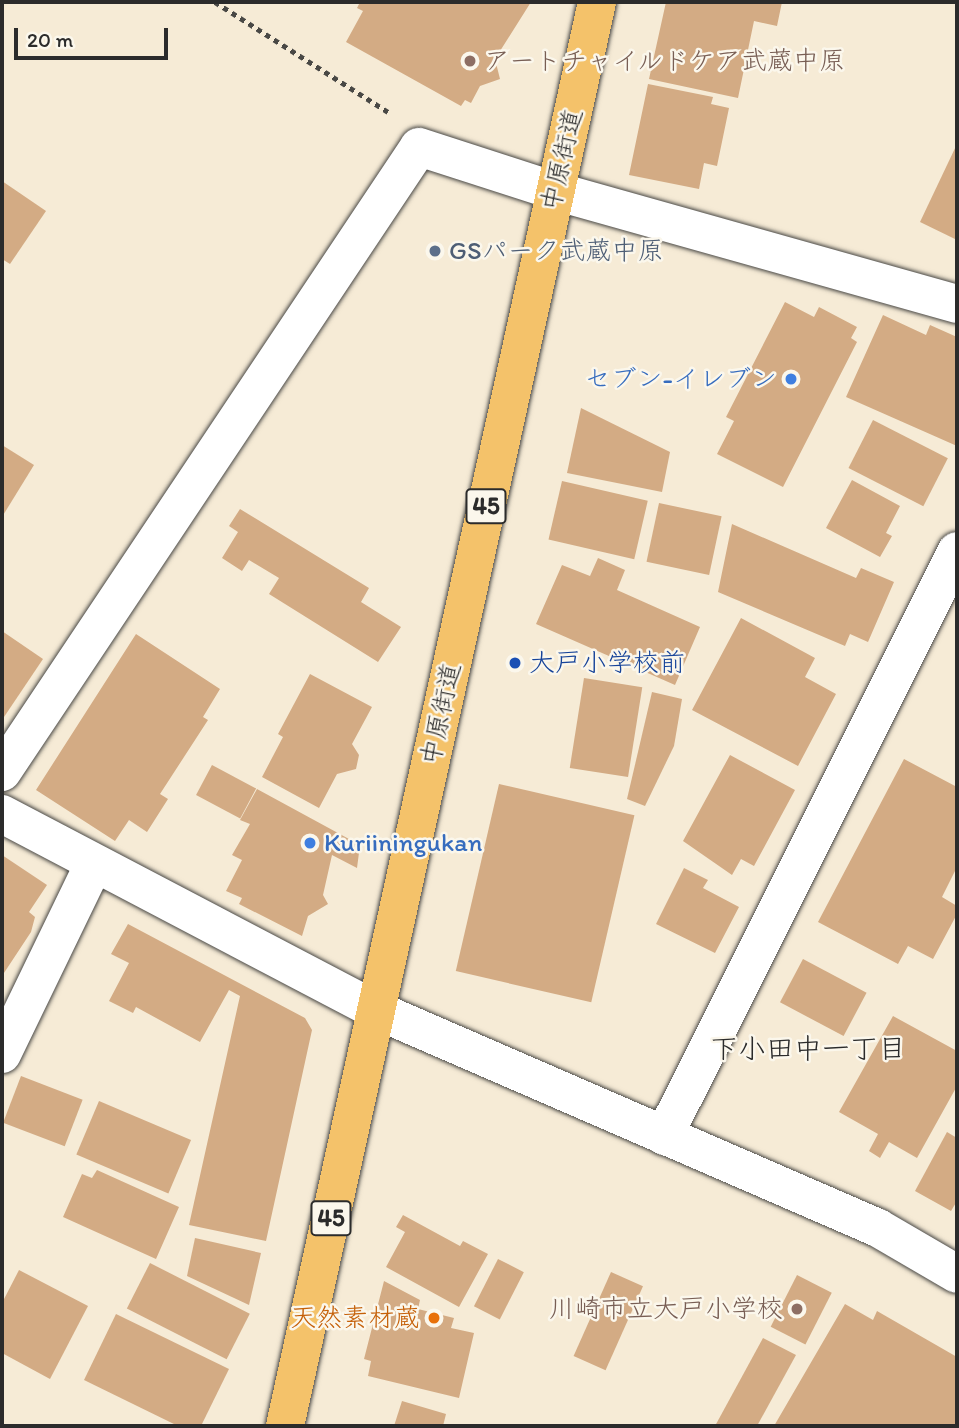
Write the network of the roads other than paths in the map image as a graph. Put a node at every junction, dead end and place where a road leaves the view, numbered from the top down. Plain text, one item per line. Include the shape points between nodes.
1 (597, 2) edge
2 (555, 191) junction
3 (957, 303) edge
4 (957, 551) edge
5 (2, 772) edge
6 (2, 814) edge
7 (94, 864) junction
8 (376, 1010) junction
9 (2, 1054) edge
10 (664, 1136) junction
11 (957, 1274) edge
12 (285, 1426) edge

1 - 2 main road, 中原街道 / 45
2 - 3 street
2 - 5 street via 419,147
2 - 8 main road, 中原街道 / 45
4 - 10 street
6 - 7 street
7 - 8 street
7 - 9 street
8 - 10 street
8 - 12 main road, 中原街道 / 45
10 - 11 street via 878,1228

